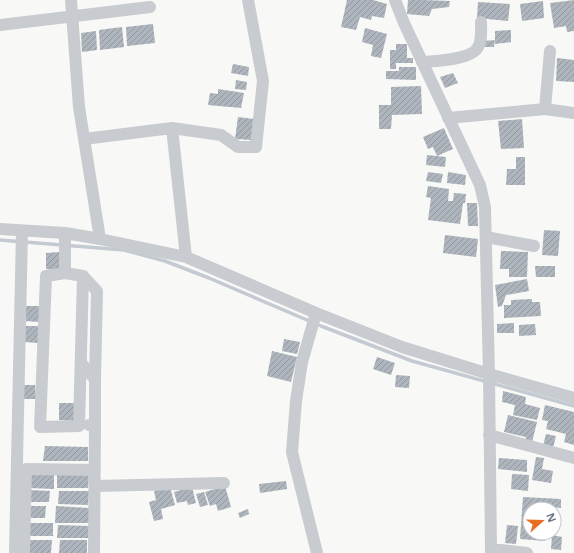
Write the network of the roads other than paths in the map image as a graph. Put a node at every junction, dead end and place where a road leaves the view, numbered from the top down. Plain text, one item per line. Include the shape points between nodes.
1 (71, 0) edge
2 (248, 0) edge
3 (395, 0) edge
4 (150, 7) dead end
5 (72, 16) junction
6 (481, 22) dead end
7 (0, 26) edge
8 (550, 51) dead end
9 (422, 62) junction
10 (545, 109) junction
11 (574, 114) edge
12 (448, 118) junction
13 (172, 128) junction
14 (84, 139) junction
15 (0, 229) edge
16 (22, 231) junction
17 (65, 233) junction
18 (486, 237) junction
19 (100, 239) junction
20 (534, 246) dead end
21 (186, 257) junction
22 (65, 274) junction
23 (83, 276) junction
24 (316, 314) junction
25 (81, 362) junction
26 (489, 374) junction
27 (95, 379) junction
28 (574, 398) edge
29 (95, 425) junction
30 (79, 426) junction
31 (489, 435) junction
32 (574, 458) edge
33 (95, 470) junction
34 (224, 483) dead end
35 (95, 486) junction
36 (491, 551) edge
37 (15, 553) edge
38 (24, 553) edge
39 (94, 553) edge
40 (317, 553) edge
41 (527, 553) edge

1 - 5 street
2 - 13 street via 263,81 256,147 238,147 221,135
3 - 9 street
4 - 5 street
5 - 7 street
5 - 14 street
6 - 9 street via 480,45 476,51 456,58
8 - 10 street
9 - 12 street
10 - 11 street
10 - 12 street
12 - 18 street via 480,185 485,207
13 - 14 street
13 - 21 street
14 - 19 street
15 - 16 street
16 - 17 street
16 - 37 street
17 - 19 street
17 - 22 street
18 - 20 street
18 - 26 street
19 - 21 street
21 - 24 street
22 - 23 street
22 - 30 street via 46,276 40,426
23 - 25 street
23 - 27 street via 97,291
24 - 26 street via 402,348
24 - 40 street via 302,362 292,452
25 - 27 street
25 - 30 street
26 - 28 street
26 - 31 street
27 - 29 street
29 - 30 street
29 - 33 street
31 - 32 street
31 - 36 street
33 - 35 street
33 - 38 street via 26,469
34 - 35 street
35 - 39 street
36 - 41 street

